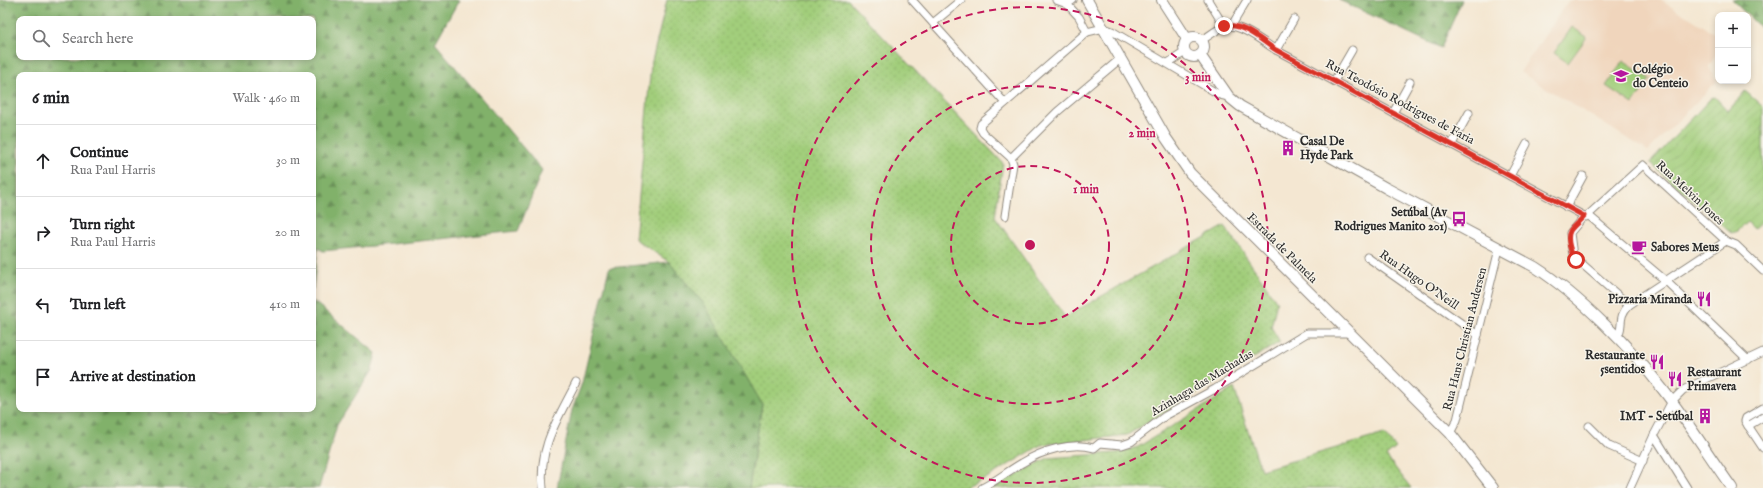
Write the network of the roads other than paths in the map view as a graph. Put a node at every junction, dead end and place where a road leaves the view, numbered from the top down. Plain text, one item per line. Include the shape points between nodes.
1 (912, 0) edge
2 (961, 0) edge
3 (1056, 0) edge
4 (1087, 0) edge
5 (1162, 0) edge
6 (1208, 0) edge
7 (1247, 0) edge
8 (1070, 2) edge
9 (1294, 19) dead end
10 (933, 23) junction
11 (1232, 25) junction
12 (1224, 26) junction
13 (1104, 28) junction
14 (1087, 32) junction
15 (1187, 39) junction
16 (1202, 40) junction
17 (1276, 50) junction
18 (1352, 50) dead end
19 (1185, 52) junction
20 (1200, 55) junction
21 (1120, 59) junction
22 (1168, 63) junction
23 (1334, 81) junction
24 (1410, 82) dead end
25 (1229, 97) junction
26 (1005, 103) junction
27 (1393, 113) junction
28 (1469, 113) dead end
29 (1452, 144) junction
30 (1527, 144) dead end
31 (1011, 158) junction
32 (1510, 176) junction
33 (1583, 176) dead end
34 (1566, 207) junction
35 (1005, 216) dead end
36 (1586, 216) junction
37 (1726, 241) junction
38 (1499, 249) junction
39 (1367, 257) dead end
40 (1763, 271) edge
41 (1666, 281) junction
42 (1629, 305) junction
43 (1348, 333) junction
44 (1478, 335) junction
45 (1616, 337) junction
46 (1763, 352) edge
47 (1748, 360) junction
48 (576, 383) dead end
49 (1672, 401) junction
50 (1763, 408) edge
51 (1763, 417) edge
52 (1589, 426) dead end
53 (1748, 426) junction
54 (1450, 433) junction
55 (1654, 435) junction
56 (1763, 448) edge
57 (1643, 461) junction
58 (543, 488) edge
59 (982, 488) edge
60 (1494, 488) edge
61 (1630, 488) edge
62 (1687, 488) edge
63 (1732, 488) edge

1 - 10 street
2 - 10 street
3 - 8 street
4 - 13 street, Estrada de Palmela
5 - 15 street
6 - 12 street
7 - 11 street
8 - 14 street
9 - 17 street
10 - 26 street
11 - 12 street
11 - 17 street, Rua Teodósio Rodrigues de Faria
12 - 16 street
13 - 14 street
13 - 21 street, Estrada de Palmela
13 - 22 street
14 - 26 street
15 - 16 street via 1197,36
15 - 19 street via 1184,44
16 - 20 street via 1204,47
17 - 23 street, Rua Teodósio Rodrigues de Faria
18 - 23 street
19 - 20 street via 1194,57
19 - 22 street
20 - 25 street
21 - 31 street via 1057,112
21 - 43 street, Estrada de Palmela via 1166,138 1190,173
22 - 25 street via 1220,95
23 - 27 street, Rua Teodósio Rodrigues de Faria
24 - 27 street
25 - 38 street via 1240,106
26 - 31 street via 981,124 980,128
27 - 29 street, Rua Teodósio Rodrigues de Faria
28 - 29 street
29 - 32 street, Rua Teodósio Rodrigues de Faria
30 - 32 street
31 - 35 street via 1013,171
32 - 34 street, Rua Teodósio Rodrigues de Faria
33 - 34 street
34 - 36 street, Rua Teodósio Rodrigues de Faria
36 - 37 street, Rua Melvin Jones via 1643,165
36 - 41 street, Rua Teodósio Rodrigues de Faria
36 - 42 street via 1570,233 1573,256
37 - 40 street via 1736,245
37 - 41 street
38 - 44 street, Rua Hans Christian Andersen
38 - 45 street via 1555,280
39 - 44 street, Rua Hugo O'Neill
41 - 42 street
41 - 47 street, Rua Teodósio Rodrigues de Faria
42 - 45 street via 1621,315 1620,333
43 - 54 street, Estrada de Palmela
43 - 59 street, Azinhaga das Machadas via 1307,333 1165,416 1131,442 1122,445 1100,443 1094,448 1086,446 1053,450 1028,460
44 - 54 street, Rua Hans Christian Andersen via 1457,420
45 - 49 street
46 - 47 street
47 - 49 street via 1683,390
48 - 58 street via 545,447 542,463
49 - 55 street
49 - 63 street
50 - 53 street via 1746,419
51 - 53 street
52 - 57 street via 1609,446
53 - 56 street
54 - 60 street, Estrada de Palmela
55 - 57 street
55 - 62 street
57 - 61 street

